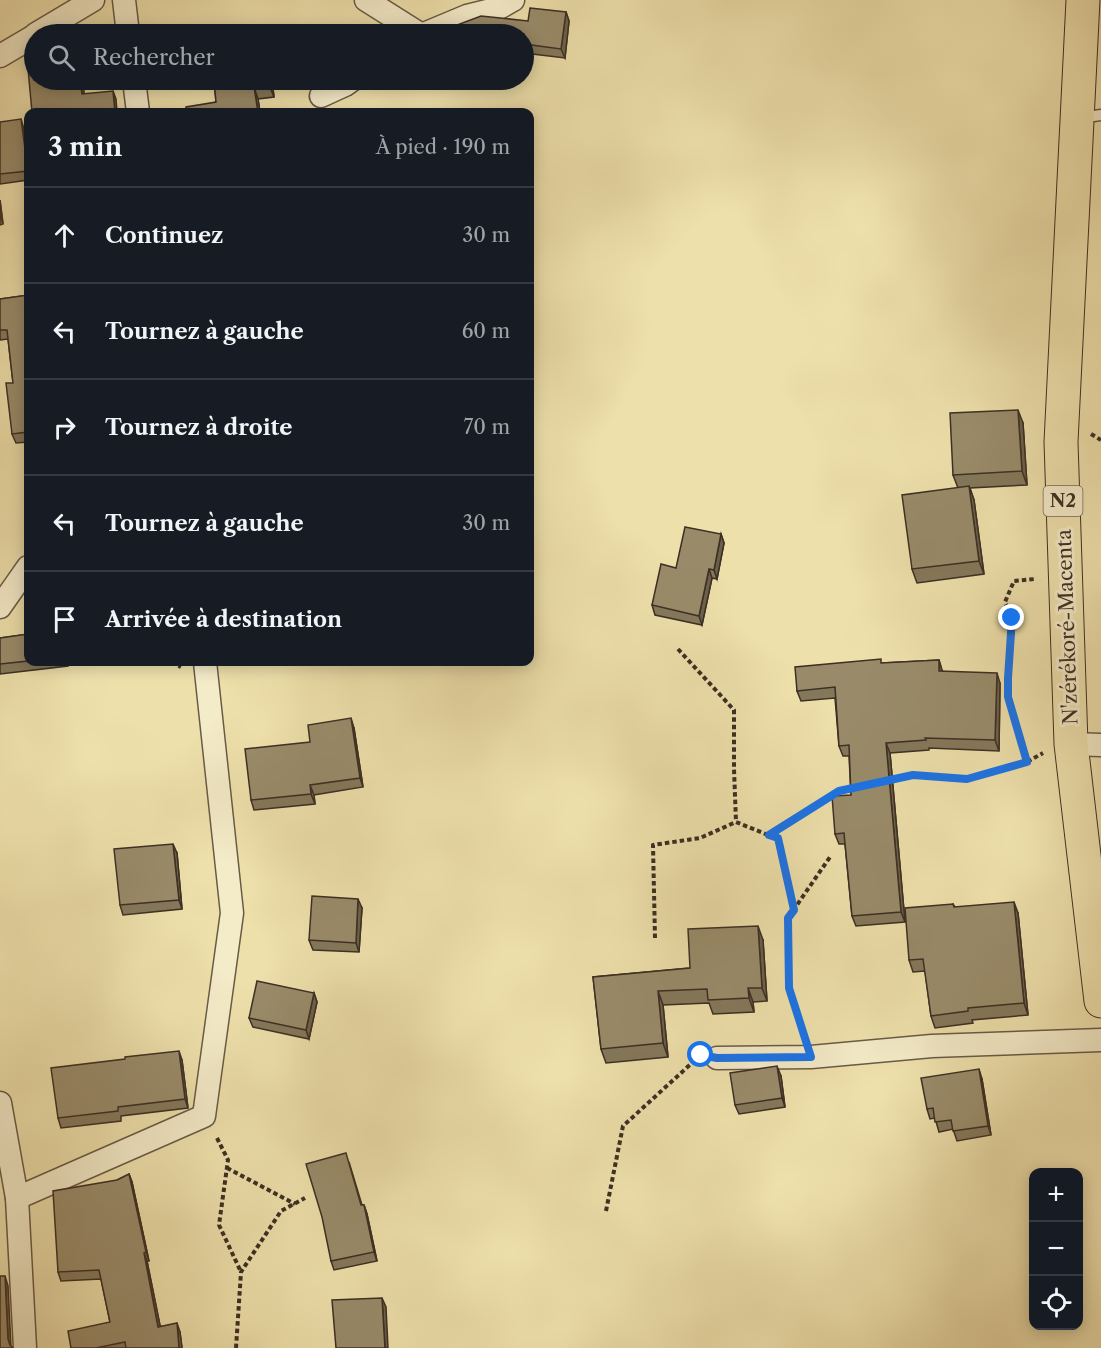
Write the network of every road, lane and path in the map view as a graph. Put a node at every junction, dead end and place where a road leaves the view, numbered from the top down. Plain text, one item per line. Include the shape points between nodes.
1 (93, 0) edge
2 (124, 0) edge
3 (366, 0) edge
4 (513, 0) edge
5 (1083, 0) edge
6 (53, 24) edge
7 (127, 24) edge
8 (406, 24) edge
9 (447, 24) edge
10 (24, 42) edge
11 (0, 56) edge
12 (135, 90) edge
13 (334, 90) edge
14 (321, 96) dead end
15 (138, 108) edge
16 (1089, 117) edge
17 (24, 573) edge
18 (1065, 575) junction
19 (0, 607) edge
20 (678, 649) dead end
21 (205, 666) edge
22 (1081, 742) edge
23 (1027, 762) junction
24 (881, 782) edge
25 (860, 787) edge
26 (736, 822) junction
27 (769, 835) junction
28 (830, 857) dead end
29 (794, 910) junction
30 (655, 938) dead end
31 (1101, 1001) edge
32 (1101, 1040) edge
33 (811, 1057) junction
34 (717, 1058) joint
35 (0, 1103) edge
36 (204, 1116) junction
37 (227, 1168) junction
38 (17, 1198) junction
39 (305, 1198) dead end
40 (295, 1204) junction
41 (606, 1211) dead end
42 (241, 1272) junction
43 (25, 1348) edge
44 (236, 1348) edge

1 - 6 street
2 - 7 street
3 - 8 street
4 - 9 street
5 - 16 highway, N'zérékoré-Macenta / N2
10 - 11 street
12 - 15 street
13 - 14 street
16 - 18 highway, N'zérékoré-Macenta / N2 via 1060,442
17 - 19 street
18 - 22 highway, N'zérékoré-Macenta / N2
18 - 23 path via 1014,581 1005,602 1012,618 1008,697
20 - 26 path via 734,710
21 - 36 street via 232,913
22 - 23 path
22 - 31 highway, N'zérékoré-Macenta / N2
23 - 24 path via 967,779 913,775
25 - 27 path via 839,791
26 - 27 path
26 - 30 path via 700,838 652,845
27 - 29 path via 778,838
28 - 29 path
29 - 33 path via 788,918 789,988
32 - 33 street via 932,1046
33 - 34 street
34 - 41 path via 701,1055 623,1126
35 - 38 street
36 - 37 path via 228,1160
36 - 38 street
37 - 40 path
37 - 42 path via 219,1225
38 - 43 street
39 - 40 path
40 - 42 path via 281,1211
42 - 44 path

